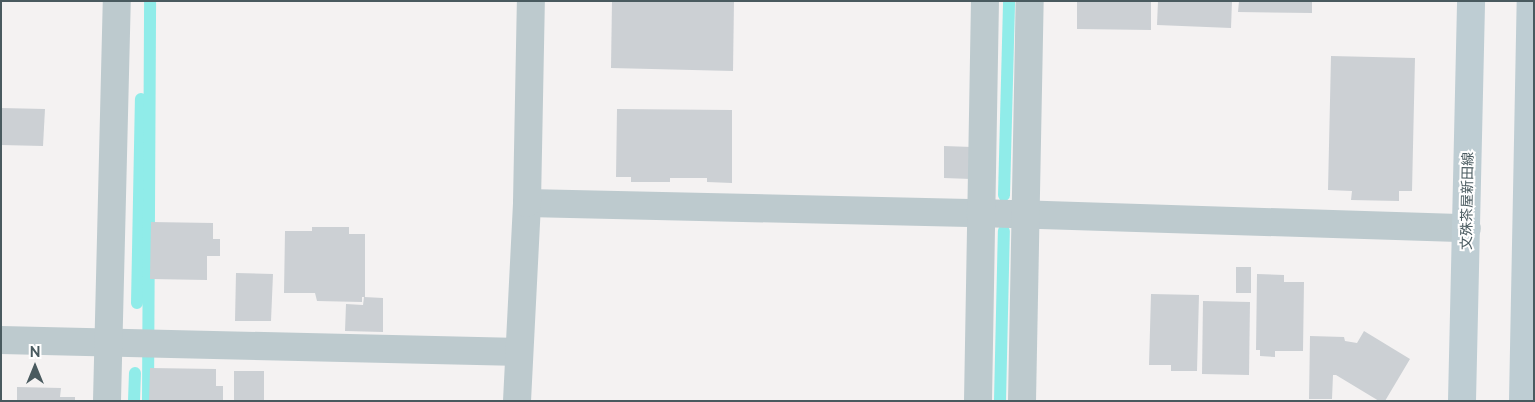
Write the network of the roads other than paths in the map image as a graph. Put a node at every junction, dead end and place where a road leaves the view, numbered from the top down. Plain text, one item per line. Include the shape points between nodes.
1 (117, 1) edge
2 (531, 1) edge
3 (986, 1) edge
4 (1030, 1) edge
5 (1471, 1) edge
6 (1531, 1) edge
7 (527, 204) junction
8 (980, 213) junction
9 (1026, 214) junction
10 (1467, 228) junction
11 (1530, 231) edge
12 (1, 340) edge
13 (108, 342) junction
14 (518, 352) junction
15 (107, 401) edge
16 (517, 401) edge
17 (978, 401) edge
18 (1022, 401) edge
19 (1462, 401) edge
20 (1523, 401) edge

1 - 13 street
2 - 7 street
3 - 8 street
4 - 9 street
5 - 10 main road, 文殊茶屋新田線
6 - 11 main road
7 - 8 street
7 - 14 street
8 - 9 street
8 - 17 street
9 - 10 street
9 - 18 street
10 - 19 main road, 文殊茶屋新田線
11 - 20 main road
12 - 13 street
13 - 14 street
13 - 15 street
14 - 16 street

